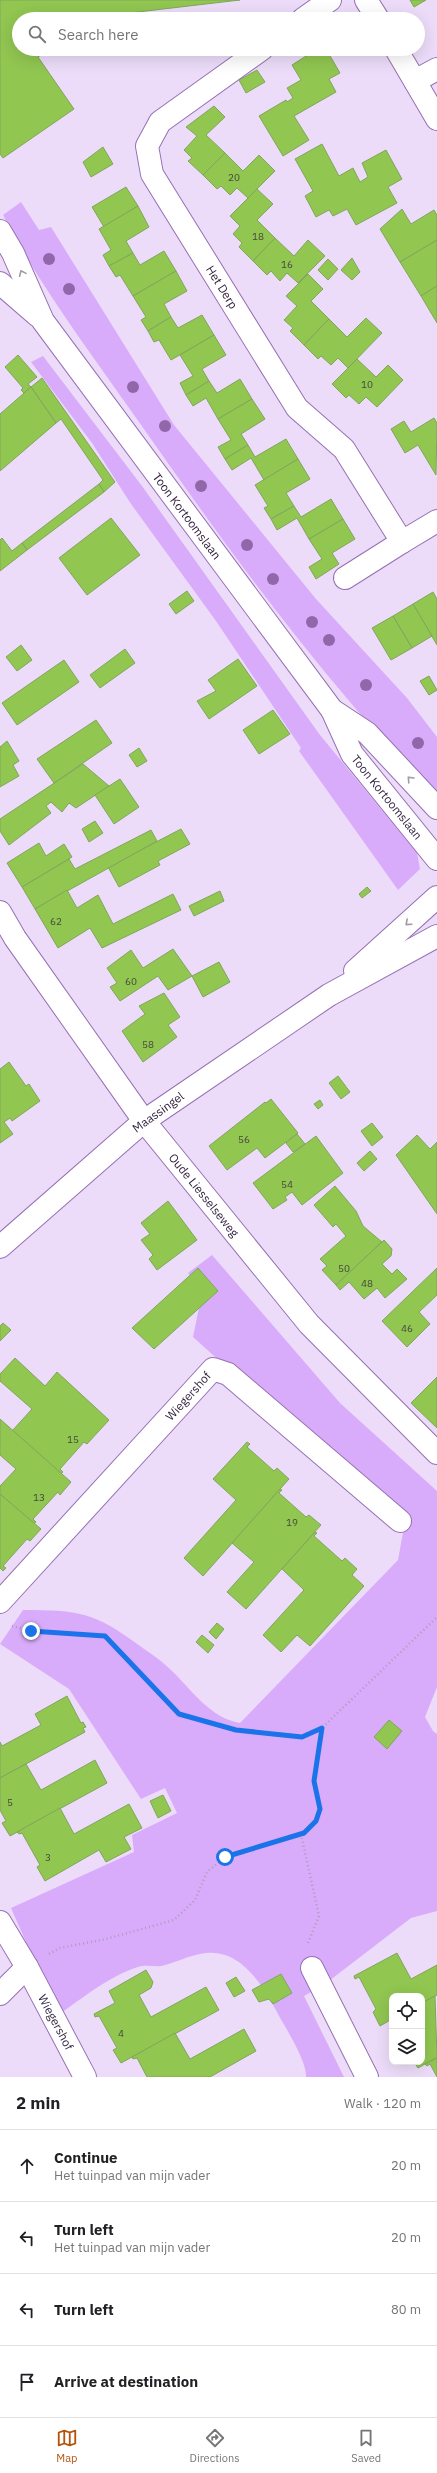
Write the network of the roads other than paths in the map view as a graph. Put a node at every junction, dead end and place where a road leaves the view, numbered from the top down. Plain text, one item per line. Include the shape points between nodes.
1 (330, 0) edge
2 (366, 0) edge
3 (313, 12) edge
4 (374, 12) edge
5 (252, 56) edge
6 (400, 56) edge
7 (437, 69) edge
8 (415, 81) junction
9 (437, 119) edge
10 (0, 231) edge
11 (0, 283) edge
12 (44, 321) junction
13 (437, 521) edge
14 (402, 542) junction
15 (345, 578) dead end
16 (332, 710) junction
17 (437, 808) edge
18 (437, 859) edge
19 (437, 897) edge
20 (0, 912) edge
21 (437, 936) edge
22 (329, 995) junction
23 (144, 1121) junction
24 (0, 1247) edge
25 (437, 1453) edge
26 (400, 1521) dead end
27 (0, 1602) edge
28 (0, 1922) edge
29 (27, 1967) junction
30 (312, 1968) road end
31 (0, 1994) edge
32 (85, 2077) edge
33 (367, 2077) edge

1 - 3 street
2 - 4 street
5 - 14 street, Het Derp via 160,122 147,146 152,174 297,408 344,449
6 - 8 street
7 - 8 street
8 - 9 street
12 -> 10 street, Toon Kortoomslaan via 13,253
11 - 12 street, Toon Kortoomslaan
12 - 16 street, Toon Kortoomslaan
13 - 14 street
14 - 15 street
17 -> 16 street, Toon Kortoomslaan via 367,733
16 - 18 street, Toon Kortoomslaan via 352,754
19 -> 22 street, Maassingel
20 - 23 street, Oude Liesselseweg via 15,938
21 - 22 street, Maassingel
22 - 23 street, Maassingel
23 - 24 street, Maassingel
23 - 25 street, Oude Liesselseweg via 309,1324
26 - 27 street, Wiegershof via 228,1374 213,1369
28 - 29 street, Wiegershof
29 - 31 street
29 - 32 street, Wiegershof
30 - 33 street

